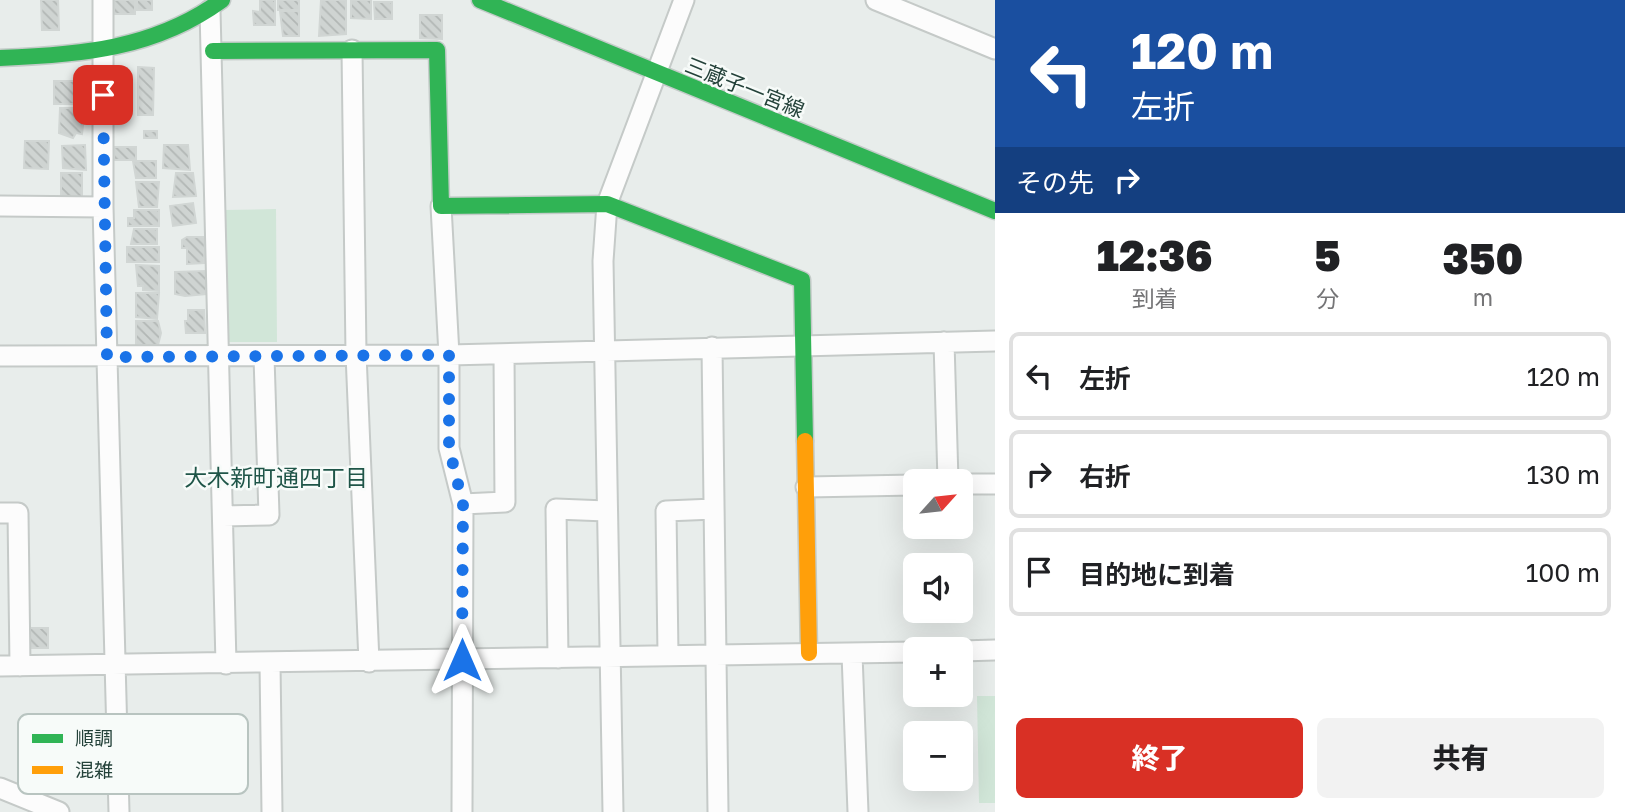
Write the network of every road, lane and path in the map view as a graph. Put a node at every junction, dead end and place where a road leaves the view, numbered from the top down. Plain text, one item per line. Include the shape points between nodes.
1 (103, 0) edge
2 (480, 0) edge
3 (684, 0) edge
4 (876, 0) edge
5 (216, 5) edge
6 (504, 5) edge
7 (995, 49) edge
8 (352, 50) junction
9 (103, 51) junction
10 (212, 51) junction
11 (0, 58) edge
12 (656, 73) junction
13 (607, 204) junction
14 (0, 206) edge
15 (442, 206) junction
16 (103, 207) junction
17 (995, 211) edge
18 (995, 341) edge
19 (944, 342) junction
20 (803, 344) junction
21 (712, 347) junction
22 (605, 351) junction
23 (356, 354) junction
24 (503, 354) junction
25 (449, 355) junction
26 (0, 356) edge
27 (216, 356) junction
28 (107, 357) junction
29 (264, 357) junction
30 (948, 469) edge
31 (973, 484) edge
32 (995, 484) edge
33 (903, 485) edge
34 (806, 487) junction
35 (463, 504) junction
36 (714, 509) junction
37 (606, 511) junction
38 (0, 513) edge
39 (223, 516) junction
40 (995, 650) edge
41 (973, 651) edge
42 (903, 652) edge
43 (809, 653) junction
44 (852, 654) junction
45 (715, 655) junction
46 (610, 656) junction
47 (668, 656) junction
48 (558, 659) junction
49 (462, 660) junction
50 (369, 662) junction
51 (270, 663) junction
52 (226, 664) junction
53 (116, 665) junction
54 (10, 666) edge
55 (117, 714) edge
56 (0, 788) edge
57 (119, 794) edge
58 (59, 812) edge
59 (119, 812) edge
60 (272, 812) edge
61 (462, 812) edge
62 (613, 812) edge
63 (718, 812) edge
64 (858, 812) edge

1 - 9 street
2 - 6 street, 三蔵子一宮線
3 - 12 street
4 - 7 street
5 - 9 street via 154,37
5 - 10 street
6 - 12 street, 三蔵子一宮線
8 - 10 street
8 - 15 street via 437,50
8 - 23 street
9 - 11 street
9 - 16 street
10 - 27 street
12 - 13 street
12 - 17 street, 三蔵子一宮線
13 - 15 street
13 - 20 street via 802,280
13 - 22 street
14 - 16 street
15 - 25 street
16 - 28 street
18 - 19 street
19 - 20 street
19 - 30 street
20 - 21 street
20 - 34 street
21 - 22 street
21 - 36 street
22 - 24 street
22 - 37 street
23 - 25 street
23 - 29 street
23 - 50 street
24 - 25 street
24 - 35 street via 505,502
25 - 35 street via 449,448
26 - 28 street
27 - 28 street
27 - 29 street
27 - 39 street
28 - 53 street
29 - 39 street via 269,515
31 - 32 street
33 - 34 street
34 - 43 street
35 - 49 street
36 - 45 street
36 - 47 street via 666,511
37 - 46 street
37 - 48 street via 556,509
38 - 54 street via 18,513
39 - 52 street
40 - 41 street
42 - 44 street
43 - 44 street
43 - 45 street
44 - 64 street
45 - 47 street
45 - 63 street
46 - 47 street
46 - 48 street
46 - 62 street
48 - 49 street
49 - 50 street
49 - 61 street
50 - 51 street
51 - 52 street
51 - 60 street
52 - 53 street
53 - 54 street
53 - 55 street
56 - 58 street
57 - 59 street

